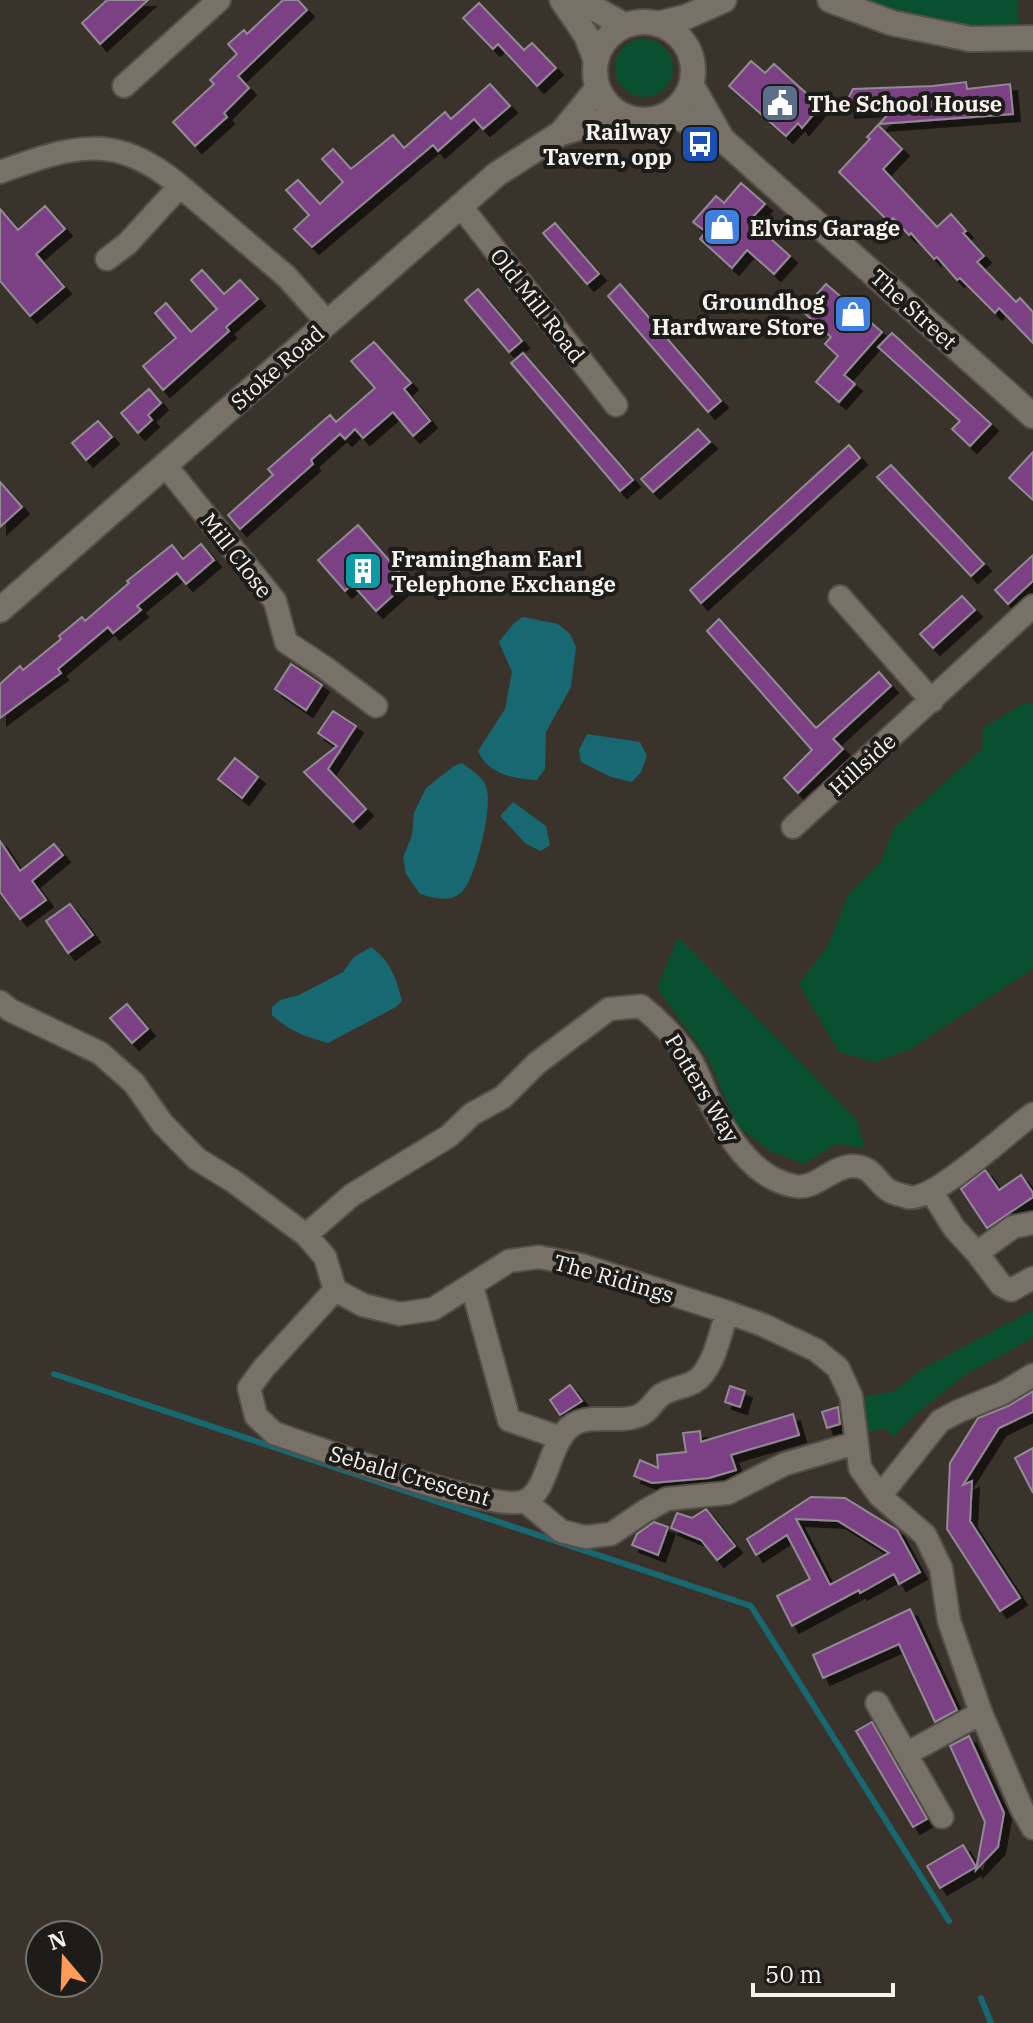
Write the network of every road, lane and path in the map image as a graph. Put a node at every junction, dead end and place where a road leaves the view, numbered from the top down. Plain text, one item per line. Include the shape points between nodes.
1 (219, 0) edge
2 (562, 0) edge
3 (579, 0) edge
4 (830, 0) edge
5 (720, 2) edge
6 (661, 23) junction
7 (624, 25) junction
8 (1033, 38) edge
9 (693, 58) junction
10 (596, 61) junction
11 (124, 86) dead end
12 (692, 86) junction
13 (598, 88) junction
14 (670, 113) junction
15 (623, 115) junction
16 (561, 133) junction
17 (722, 139) junction
18 (0, 172) edge
19 (180, 186) junction
20 (460, 205) junction
21 (107, 259) dead end
22 (328, 323) junction
23 (616, 405) dead end
24 (1033, 416) edge
25 (165, 465) junction
26 (840, 597) dead end
27 (1033, 606) edge
28 (0, 610) edge
29 (932, 701) junction
30 (376, 706) dead end
31 (793, 827) dead end
32 (0, 1002) edge
33 (1033, 1114) edge
34 (931, 1191) junction
35 (1033, 1223) edge
36 (306, 1235) junction
37 (977, 1253) junction
38 (1033, 1278) edge
39 (472, 1286) junction
40 (335, 1290) junction
41 (727, 1312) junction
42 (1033, 1375) edge
43 (561, 1438) junction
44 (856, 1443) junction
45 (880, 1496) junction
46 (525, 1501) junction
47 (877, 1703) dead end
48 (981, 1713) junction
49 (906, 1754) junction
50 (1029, 1814) edge
51 (942, 1817) dead end

1 - 11 street
2 - 10 street
3 - 7 street
4 - 8 street via 892,23 970,39
5 - 6 street
5 - 9 street via 700,34
6 - 7 street
6 - 9 street via 676,32
7 - 10 street via 603,43
9 - 12 street
10 - 13 street
12 - 14 street
12 - 17 street, The Street
13 - 15 street
13 - 16 street, Stoke Road
14 - 15 street via 648,120
14 - 17 street, The Street
15 - 16 street, Stoke Road
16 - 20 street, Stoke Road
17 - 24 street, The Street
18 - 19 street via 60,151 88,148 142,160
19 - 21 street
19 - 22 street via 286,276
20 - 22 street, Stoke Road
20 - 23 street, Old Mill Road
22 - 25 street, Stoke Road
25 - 28 street, Stoke Road
25 - 30 street, Mill Close via 275,601 286,642
26 - 29 street
27 - 29 street, Hillside
29 - 31 street, Hillside
32 - 36 street via 100,1053 134,1083 197,1159
33 - 34 street
34 - 36 street, Potters Way via 912,1198 888,1191 875,1174 853,1166 797,1187 773,1179 745,1158 692,1062 667,1027 641,1006 609,1009 537,1063 503,1097 352,1195
34 - 37 street
35 - 37 street via 1013,1227
36 - 40 street via 325,1257
37 - 38 street via 1011,1290
39 - 40 street, The Ridings via 433,1309 400,1314 363,1305
39 - 41 street, The Ridings via 509,1261 539,1257 581,1265
39 - 43 street via 509,1420
40 - 46 street, Sebald Crescent via 249,1388 256,1416 274,1433 459,1494
41 - 43 street via 706,1370 694,1382 672,1389 637,1417 576,1423
41 - 44 street, The Ridings via 816,1350 838,1368 851,1396
42 - 45 street via 940,1421
43 - 46 street via 536,1492
44 - 45 street, The Ridings via 860,1468
44 - 46 street via 785,1464 728,1493 667,1499 611,1534 585,1537 561,1531
45 - 48 street, The Ridings via 925,1535 941,1568 949,1621
47 - 49 street
48 - 49 street
48 - 50 street, The Ridings
49 - 51 street

